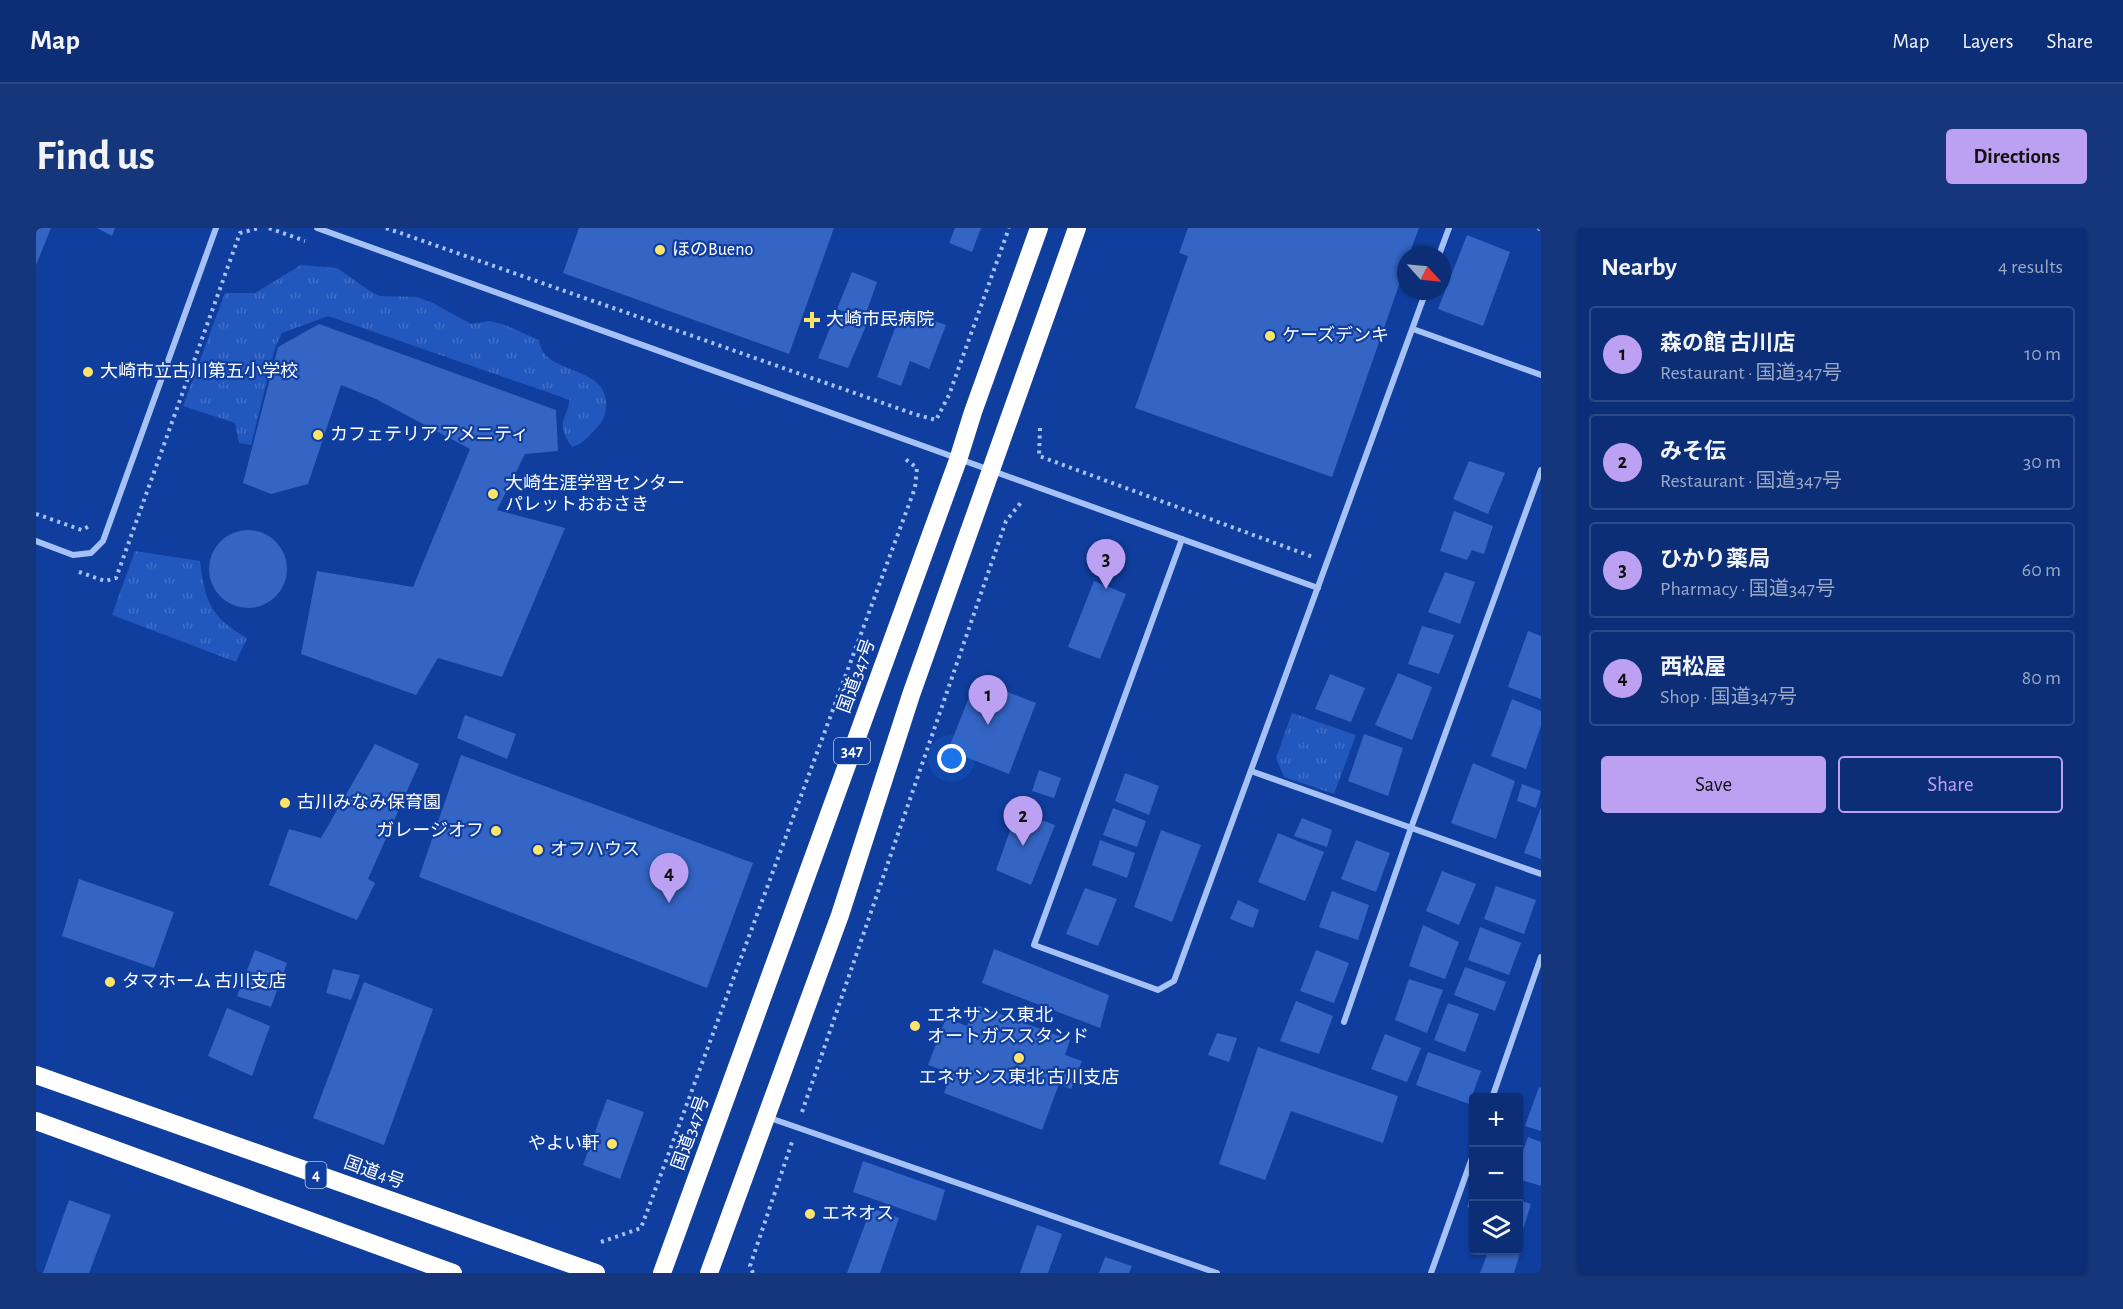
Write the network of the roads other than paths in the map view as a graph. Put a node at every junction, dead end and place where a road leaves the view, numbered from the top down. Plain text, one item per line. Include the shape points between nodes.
1 (216, 228) edge
2 (317, 228) edge
3 (1039, 228) edge
4 (1077, 228) edge
5 (1449, 228) edge
6 (1442, 246) edge
7 (1423, 300) edge
8 (1413, 329) junction
9 (1541, 375) edge
10 (958, 460) junction
11 (1541, 470) edge
12 (990, 471) junction
13 (1182, 539) junction
14 (36, 541) edge
15 (1318, 588) junction
16 (1251, 771) junction
17 (1411, 828) junction
18 (1541, 874) edge
19 (1541, 957) edge
20 (1344, 1022) dead end
21 (36, 1075) edge
22 (1494, 1093) edge
23 (766, 1117) junction
24 (36, 1121) edge
25 (1469, 1164) edge
26 (453, 1273) edge
27 (596, 1273) edge
28 (662, 1273) edge
29 (709, 1273) edge
30 (1217, 1273) edge
31 (1431, 1273) edge

1 - 14 street via 103,541 91,553 73,555
2 - 10 street
3 - 10 highway, 国道347号 / 347
4 - 12 highway, 347
5 - 6 street
7 - 8 street
8 - 9 street
8 - 15 street
10 - 12 street
10 - 28 highway, 国道347号 / 347
11 - 17 street
12 - 13 street
12 - 23 highway, 347 via 840,915
13 - 15 street
13 - 16 street via 1034,945 1158,990 1174,981
15 - 16 street
16 - 17 street
17 - 18 street
17 - 20 street
19 - 22 street
21 - 27 highway, 国道4号 / 4
23 - 29 highway, 347
23 - 30 street
24 - 26 highway
25 - 31 street

